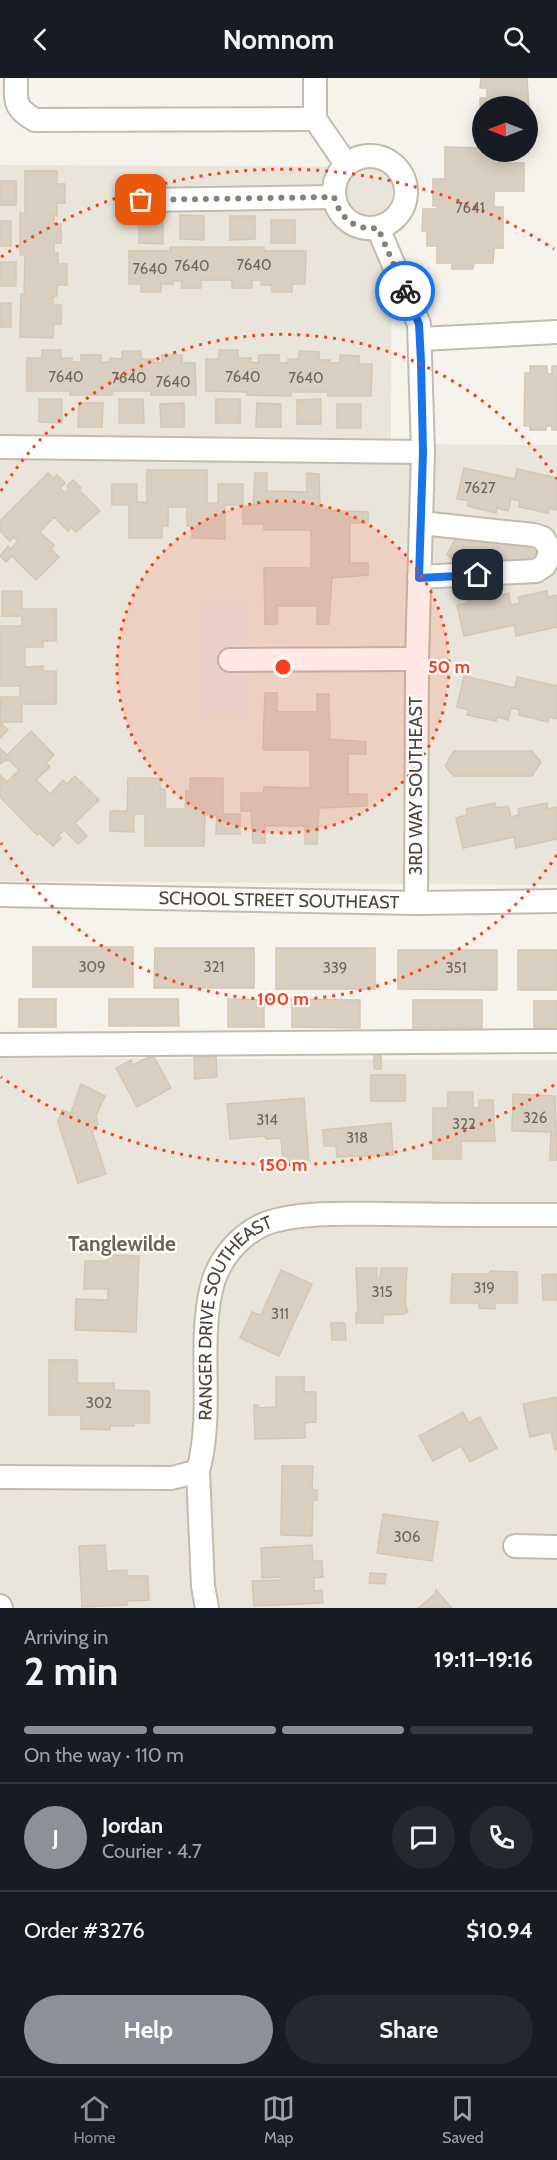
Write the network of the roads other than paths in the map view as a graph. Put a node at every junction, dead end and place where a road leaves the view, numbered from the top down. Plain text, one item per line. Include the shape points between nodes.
1 (16, 78) edge
2 (315, 78) edge
3 (315, 119) junction
4 (346, 164) junction
5 (334, 197) junction
6 (141, 200) dead end
7 (378, 228) junction
8 (557, 332) edge
9 (420, 339) junction
10 (0, 447) edge
11 (423, 452) junction
12 (421, 523) junction
13 (419, 578) junction
14 (417, 659) junction
15 (230, 660) dead end
16 (0, 895) edge
17 (557, 901) edge
18 (416, 903) junction
19 (557, 1041) edge
20 (0, 1045) edge
21 (557, 1215) edge
22 (198, 1471) junction
23 (0, 1477) edge
24 (515, 1546) dead end
25 (557, 1547) edge
26 (207, 1608) edge

1 - 3 street via 16,102 34,120
2 - 3 street
3 - 4 street
4 - 5 street via 334,184
4 - 7 street via 368,155 379,156 390,161 404,179 405,202 400,213
5 - 6 street
5 - 7 street via 346,219 356,226
7 - 9 street, 3RD WAY SOUTHEAST via 419,324
8 - 9 street
9 - 11 street, 3RD WAY SOUTHEAST
10 - 11 street
11 - 12 street, 3RD WAY SOUTHEAST
12 - 13 street, 3RD WAY SOUTHEAST
12 - 13 street via 534,535 543,538 551,551 545,565 536,571
13 - 14 street, 3RD WAY SOUTHEAST
14 - 15 street
14 - 18 street, 3RD WAY SOUTHEAST
16 - 18 street, SCHOOL STREET SOUTHEAST
17 - 18 street, SCHOOL STREET SOUTHEAST
19 - 20 street
21 - 22 street, RANGER DRIVE SOUTHEAST via 308,1216 265,1224 244,1237 228,1252 211,1289 206,1327 204,1439
22 - 23 street via 172,1478
22 - 26 street, RANGER DRIVE SOUTHEAST
24 - 25 street

